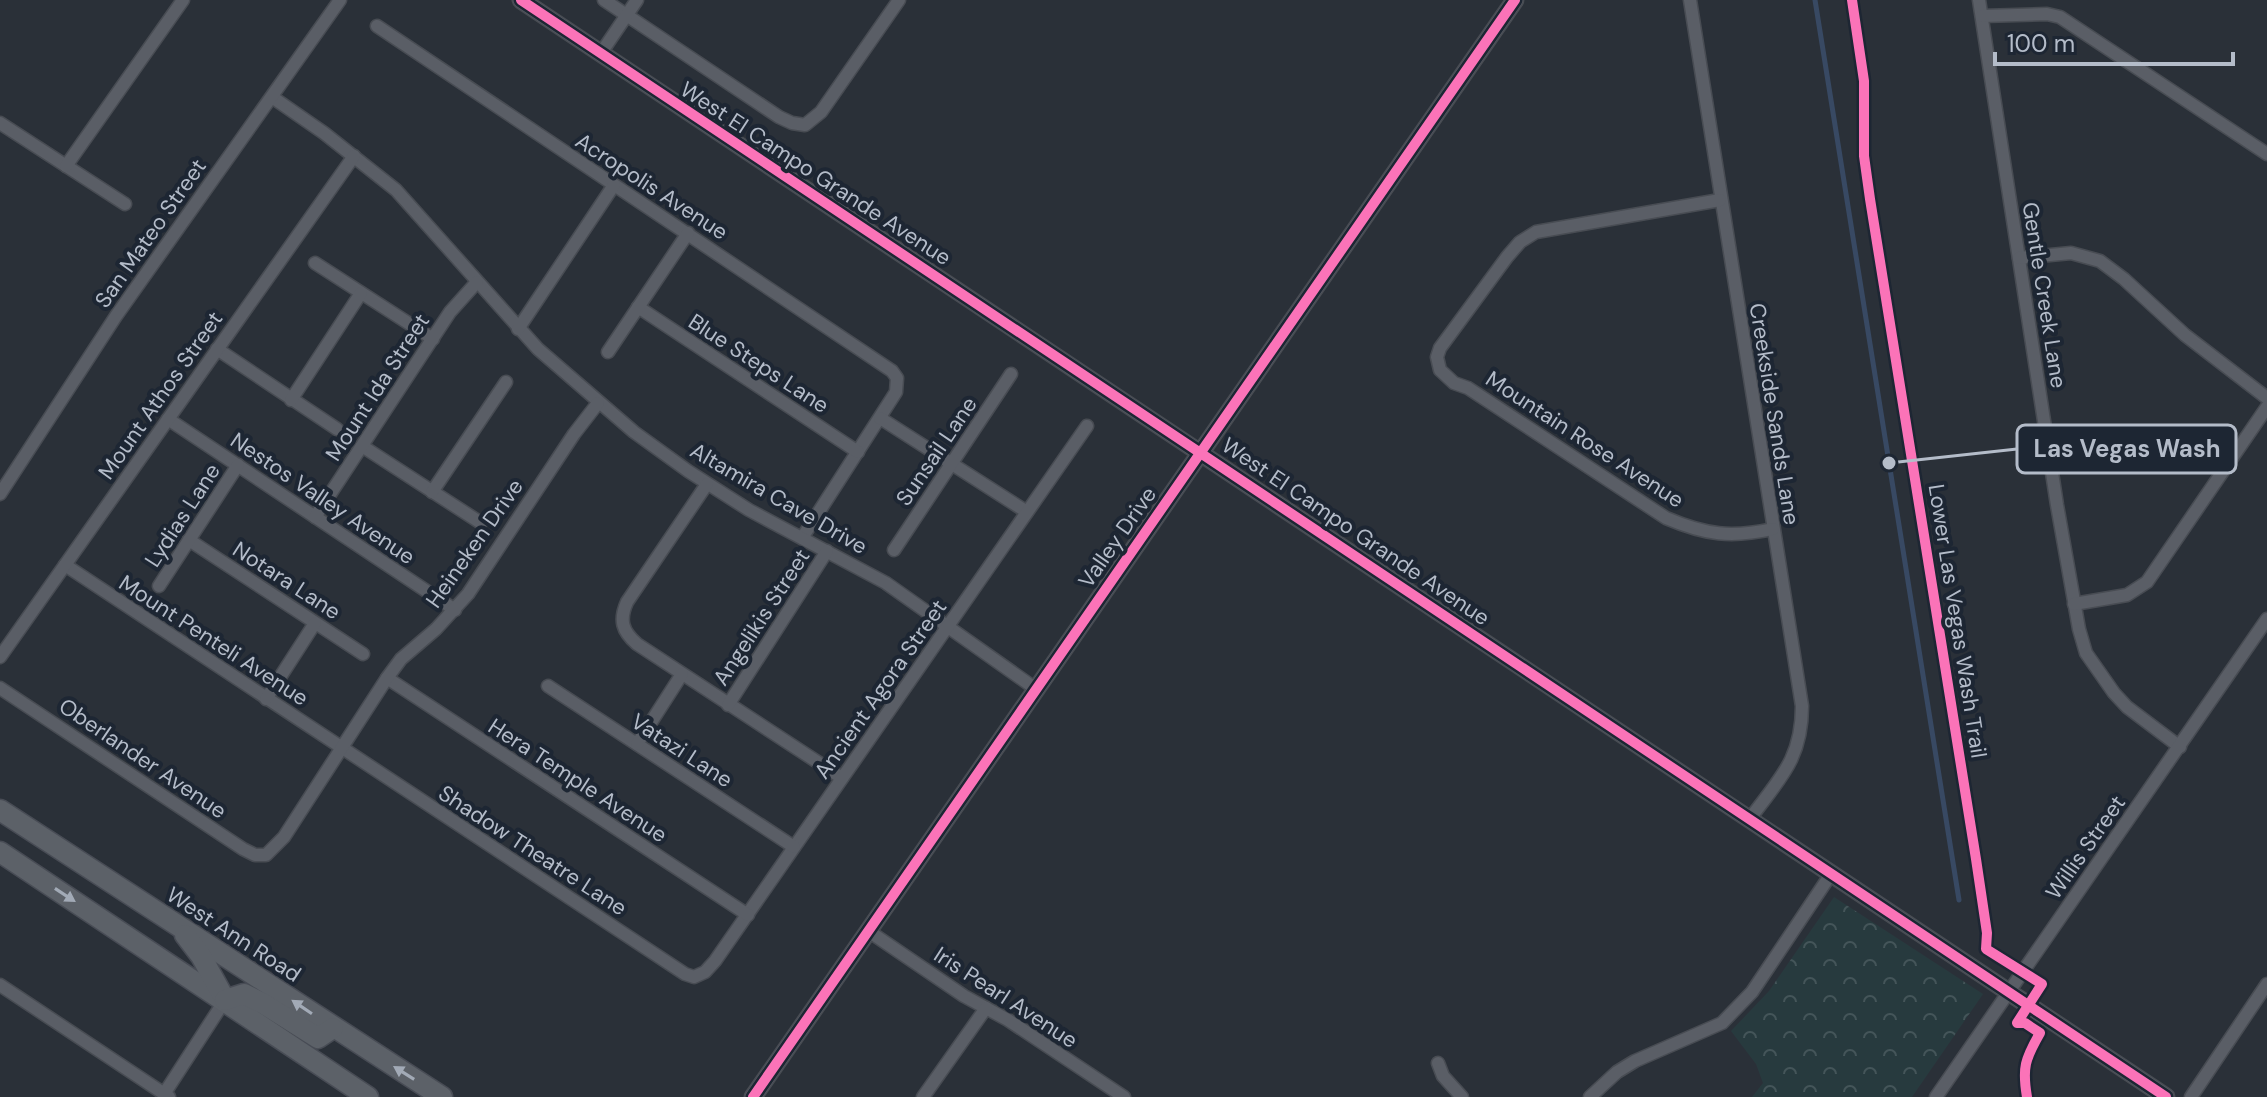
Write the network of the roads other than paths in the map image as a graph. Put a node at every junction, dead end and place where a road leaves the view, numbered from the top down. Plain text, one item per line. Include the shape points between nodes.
1 (183, 0) edge
2 (340, 0) edge
3 (521, 0) edge
4 (604, 0) edge
5 (637, 0) edge
6 (899, 0) edge
7 (1515, 0) edge
8 (1690, 0) edge
9 (1979, 0) edge
10 (626, 15) junction
11 (1982, 16) junction
12 (377, 26) dead end
13 (601, 53) junction
14 (272, 97) junction
15 (0, 123) edge
16 (2267, 154) edge
17 (354, 156) junction
18 (66, 166) junction
19 (614, 185) junction
20 (1720, 200) junction
21 (125, 204) dead end
22 (688, 233) junction
23 (2019, 258) junction
24 (315, 263) dead end
25 (477, 282) junction
26 (361, 293) junction
27 (638, 307) junction
28 (518, 329) junction
29 (433, 339) junction
30 (217, 349) junction
31 (608, 352) dead end
32 (1011, 374) dead end
33 (506, 382) dead end
34 (2267, 398) edge
35 (291, 400) junction
36 (598, 403) junction
37 (2267, 407) edge
38 (880, 418) junction
39 (168, 419) junction
40 (1087, 426) dead end
41 (337, 429) dead end
42 (362, 446) junction
43 (1201, 451) junction
44 (858, 452) junction
45 (951, 463) junction
46 (238, 465) junction
47 (707, 484) junction
48 (432, 492) junction
49 (0, 494) edge
50 (1027, 512) junction
51 (315, 517) junction
52 (481, 523) dead end
53 (1773, 529) junction
54 (802, 538) junction
55 (189, 540) junction
56 (894, 550) dead end
57 (827, 551) junction
58 (65, 565) junction
59 (159, 586) dead end
60 (2074, 604) junction
61 (455, 610) junction
62 (2267, 619) edge
63 (315, 623) junction
64 (949, 627) junction
65 (363, 654) dead end
66 (0, 657) edge
67 (682, 674) junction
68 (387, 678) junction
69 (548, 686) dead end
70 (0, 688) edge
71 (1036, 689) junction
72 (266, 699) junction
73 (728, 705) junction
74 (637, 744) junction
75 (342, 747) junction
76 (2180, 747) junction
77 (842, 778) junction
78 (0, 810) edge
79 (1749, 820) junction
80 (794, 847) junction
81 (0, 852) edge
82 (266, 855) joint
83 (1831, 874) junction
84 (748, 915) junction
85 (175, 923) junction
86 (867, 930) junction
87 (705, 972) joint
88 (2267, 984) edge
89 (0, 985) edge
90 (2009, 992) junction
91 (225, 1000) junction
92 (986, 1008) junction
93 (333, 1028) junction
94 (1438, 1063) dead end
95 (167, 1095) edge
96 (368, 1097) edge
97 (442, 1097) edge
98 (753, 1097) edge
99 (923, 1097) edge
100 (1124, 1097) edge
101 (1462, 1097) edge
102 (1590, 1097) edge
103 (1936, 1097) edge
104 (2166, 1097) edge
105 (2191, 1097) edge

1 - 18 street
2 - 14 street, San Mateo Street
3 - 13 street, West El Campo Grande Avenue
4 - 10 street
5 - 10 street
6 - 10 street via 821,112 805,125 779,117
7 - 43 street, Valley Drive
8 - 20 street, Creekside Sands Lane
9 - 11 street, Gentle Creek Lane
10 - 13 street
11 - 16 street via 2060,17
11 - 23 street, Gentle Creek Lane
12 - 19 street, Acropolis Avenue
13 - 43 street, West El Campo Grande Avenue
14 - 17 street, Altamira Cave Drive
14 - 49 street, San Mateo Street via 116,316
15 - 18 street
17 - 25 street, Altamira Cave Drive via 418,213
17 - 30 street, Mount Athos Street
18 - 21 street
19 - 22 street, Acropolis Avenue
19 - 28 street
20 - 53 street, Creekside Sands Lane
20 - 53 street, Mountain Rose Avenue via 1536,232 1507,257 1445,338 1437,357 1440,370 1454,383 1666,518 1724,536
22 - 27 street
22 - 38 street, Acropolis Avenue via 892,371 896,392
23 - 34 street via 2071,253 2100,261
23 - 60 street, Gentle Creek Lane
24 - 26 street
25 - 28 street, Altamira Cave Drive
25 - 29 street, Mount Ida Street
26 - 29 street
26 - 35 street
27 - 31 street
27 - 44 street, Blue Steps Lane
28 - 36 street, Altamira Cave Drive
29 - 42 street, Mount Ida Street
30 - 35 street
30 - 39 street, Mount Athos Street
32 - 45 street, Sunsail Lane
33 - 48 street
35 - 41 street
36 - 47 street, Altamira Cave Drive
36 - 61 street, Heineken Drive
37 - 60 street via 2147,582 2127,595
38 - 44 street
38 - 45 street
39 - 46 street, Nestos Valley Avenue
39 - 58 street, Mount Athos Street
40 - 50 street, Ancient Agora Street
42 - 48 street
42 - 51 street, Mount Ida Street
43 - 71 street, Valley Drive
43 - 79 street, West El Campo Grande Avenue
44 - 54 street
45 - 50 street
45 - 56 street, Sunsail Lane
46 - 51 street, Nestos Valley Avenue
46 - 55 street, Lydias Lane
47 - 54 street, Altamira Cave Drive
47 - 67 street via 627,602 621,620 637,644
48 - 52 street
50 - 64 street, Ancient Agora Street
51 - 61 street, Nestos Valley Avenue
53 - 79 street, Creekside Sands Lane via 1802,725 1792,761
54 - 57 street, Altamira Cave Drive
55 - 59 street, Lydias Lane
55 - 63 street, Notara Lane
57 - 64 street, Altamira Cave Drive via 886,583
57 - 73 street, Angelikis Street
58 - 66 street, Mount Athos Street
58 - 72 street, Mount Penteli Avenue
60 - 76 street, Gentle Creek Lane via 2086,653 2099,675 2127,707
61 - 68 street, Heineken Drive
62 - 76 street, Willis Street
63 - 65 street, Notara Lane
63 - 72 street
64 - 71 street, Altamira Cave Drive
64 - 77 street, Ancient Agora Street
67 - 73 street
67 - 74 street
68 - 75 street, Heineken Drive
68 - 84 street, Hera Temple Avenue
69 - 74 street, Vatazi Lane
70 - 82 street, Oberlander Avenue via 243,849
71 - 86 street, Valley Drive
72 - 75 street, Mount Penteli Avenue
73 - 77 street
74 - 80 street, Vatazi Lane
75 - 82 street, Heineken Drive via 284,837
75 - 87 street, Shadow Theatre Lane via 685,974
76 - 90 street, Willis Street
77 - 80 street, Ancient Agora Street
78 - 85 main road, West Ann Road
79 - 83 street, West El Campo Grande Avenue
80 - 84 street, Ancient Agora Street
81 -> 91 main road
83 - 90 street, West El Campo Grande Avenue
83 - 102 street via 1752,992 1722,1023 1635,1061
84 - 87 street, Ancient Agora Street
85 - 91 main road
93 -> 85 main road, West Ann Road
86 - 92 street, Iris Pearl Avenue
86 - 98 street, Valley Drive
88 - 105 street
89 - 95 street
90 - 103 street, Willis Street
90 - 104 street, West El Campo Grande Avenue
91 - 93 main road via 244,994 310,1036 318,1038
91 - 95 street
91 - 96 main road
92 - 99 street
92 - 100 street, Iris Pearl Avenue
97 -> 93 main road, West Ann Road
94 - 101 street

